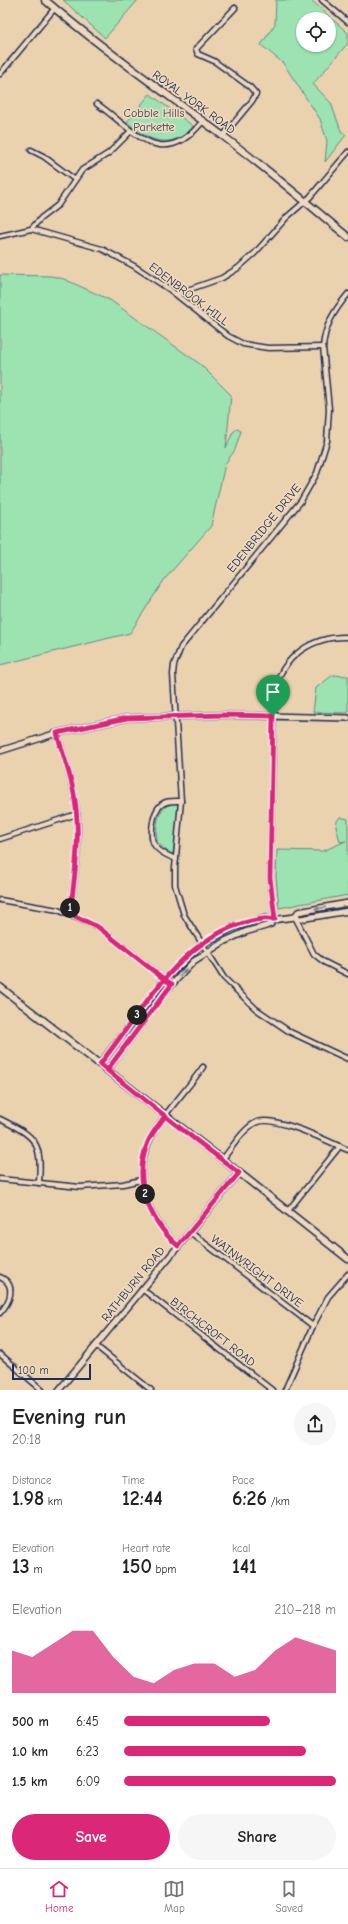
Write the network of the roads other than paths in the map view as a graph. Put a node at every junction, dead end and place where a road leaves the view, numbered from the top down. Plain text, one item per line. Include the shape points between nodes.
1 (46, 0) edge
2 (322, 0) edge
3 (55, 8) junction
4 (235, 8) dead end
5 (348, 22) edge
6 (0, 74) edge
7 (97, 104) dead end
8 (203, 121) junction
9 (131, 131) junction
10 (223, 136) junction
11 (31, 150) dead end
12 (348, 152) edge
13 (74, 179) junction
14 (306, 201) junction
15 (31, 229) junction
16 (0, 236) edge
17 (348, 237) edge
18 (176, 294) junction
19 (348, 294) edge
20 (323, 347) junction
21 (348, 636) edge
22 (175, 716) junction
23 (273, 716) junction
24 (348, 718) edge
25 (57, 733) junction
26 (0, 751) edge
27 (181, 801) junction
28 (77, 814) junction
29 (0, 839) edge
30 (176, 859) junction
31 (0, 900) edge
32 (348, 903) edge
33 (348, 911) edge
34 (70, 914) junction
35 (295, 917) junction
36 (274, 920) junction
37 (202, 944) junction
38 (206, 952) junction
39 (348, 974) edge
40 (164, 979) junction
41 (172, 984) junction
42 (0, 987) edge
43 (348, 1059) edge
44 (100, 1064) junction
45 (203, 1066) dead end
46 (107, 1070) junction
47 (165, 1116) junction
48 (0, 1119) edge
49 (340, 1146) junction
50 (348, 1150) edge
51 (222, 1160) junction
52 (239, 1173) junction
53 (0, 1179) edge
54 (141, 1180) junction
55 (39, 1183) junction
56 (287, 1212) junction
57 (190, 1232) junction
58 (178, 1246) junction
59 (348, 1259) edge
60 (348, 1274) edge
61 (0, 1277) edge
62 (142, 1290) junction
63 (0, 1313) edge
64 (313, 1326) junction
65 (96, 1346) junction
66 (0, 1354) edge
67 (42, 1390) edge
68 (59, 1390) edge
69 (151, 1390) edge
70 (272, 1390) edge
71 (285, 1390) edge

1 - 3 main road, ROYAL YORK ROAD
2 - 5 street
3 - 6 street
3 - 8 main road, ROYAL YORK ROAD via 102,47
4 - 10 street via 196,49 198,54 214,61 256,94
7 - 9 street
8 - 9 street via 182,141 167,145 146,142
8 - 10 main road, ROYAL YORK ROAD
9 - 13 street via 117,146 82,170
10 - 14 main road, ROYAL YORK ROAD
11 - 13 street
12 - 14 street
13 - 15 street via 60,202
14 - 17 main road, ROYAL YORK ROAD
14 - 18 street via 276,227 248,260 231,273
15 - 16 street, EDENBROOK HILL
15 - 18 street, EDENBROOK HILL via 102,249 134,266
18 - 20 street, EDENBROOK HILL via 228,336 243,344 259,348
19 - 20 street, EDENBRIDGE DRIVE via 331,317
20 - 22 street, EDENBRIDGE DRIVE via 330,409 327,441 317,472 301,501 180,647 174,665
21 - 23 street via 314,643 295,654 286,663 274,691
22 - 23 street
22 - 25 street via 127,718
22 - 27 street, EDENBRIDGE DRIVE
23 - 24 street
23 - 36 street via 270,878
25 - 26 street
25 - 28 street via 73,789
27 - 30 street, EDENBRIDGE DRIVE
27 - 30 street via 160,805 156,810 152,833 155,846
28 - 29 street
28 - 34 street
30 - 37 street, EDENBRIDGE DRIVE via 175,886 180,904
31 - 34 street
32 -> 35 street via 298,912
33 - 35 street via 300,920
34 - 40 street via 98,927
35 - 36 street
35 - 39 street via 314,954
36 - 37 street via 265,918 238,926
36 - 38 street via 266,926 234,936
37 - 38 street, EDENBRIDGE DRIVE
37 - 40 street
41 -> 38 street
38 - 43 street, EDENBRIDGE DRIVE via 224,978 256,1009 290,1032
40 - 41 street
40 - 44 street
41 - 46 street
42 - 44 main road
44 - 46 main road
45 - 47 street
46 - 47 main road
47 - 51 main road
47 - 54 street via 147,1144
48 - 55 street via 23,1131 34,1142 41,1161
49 - 50 street
49 - 51 street via 285,1124 265,1119 250,1126
49 - 56 street
51 - 52 main road
52 - 56 main road
52 - 57 street, RATHBURN ROAD
53 - 55 street
54 - 55 street via 80,1187
54 - 58 street via 159,1225
56 - 59 main road
57 - 58 street, RATHBURN ROAD
57 - 64 street, WAINWRIGHT DRIVE
58 - 62 street, RATHBURN ROAD
60 - 64 street via 328,1298
61 - 63 street via 8,1284 10,1295 8,1303
62 - 65 street, RATHBURN ROAD
62 - 70 street, BIRCHCROFT ROAD
64 - 71 street
65 - 68 street, RATHBURN ROAD
65 - 69 street
66 - 67 street

